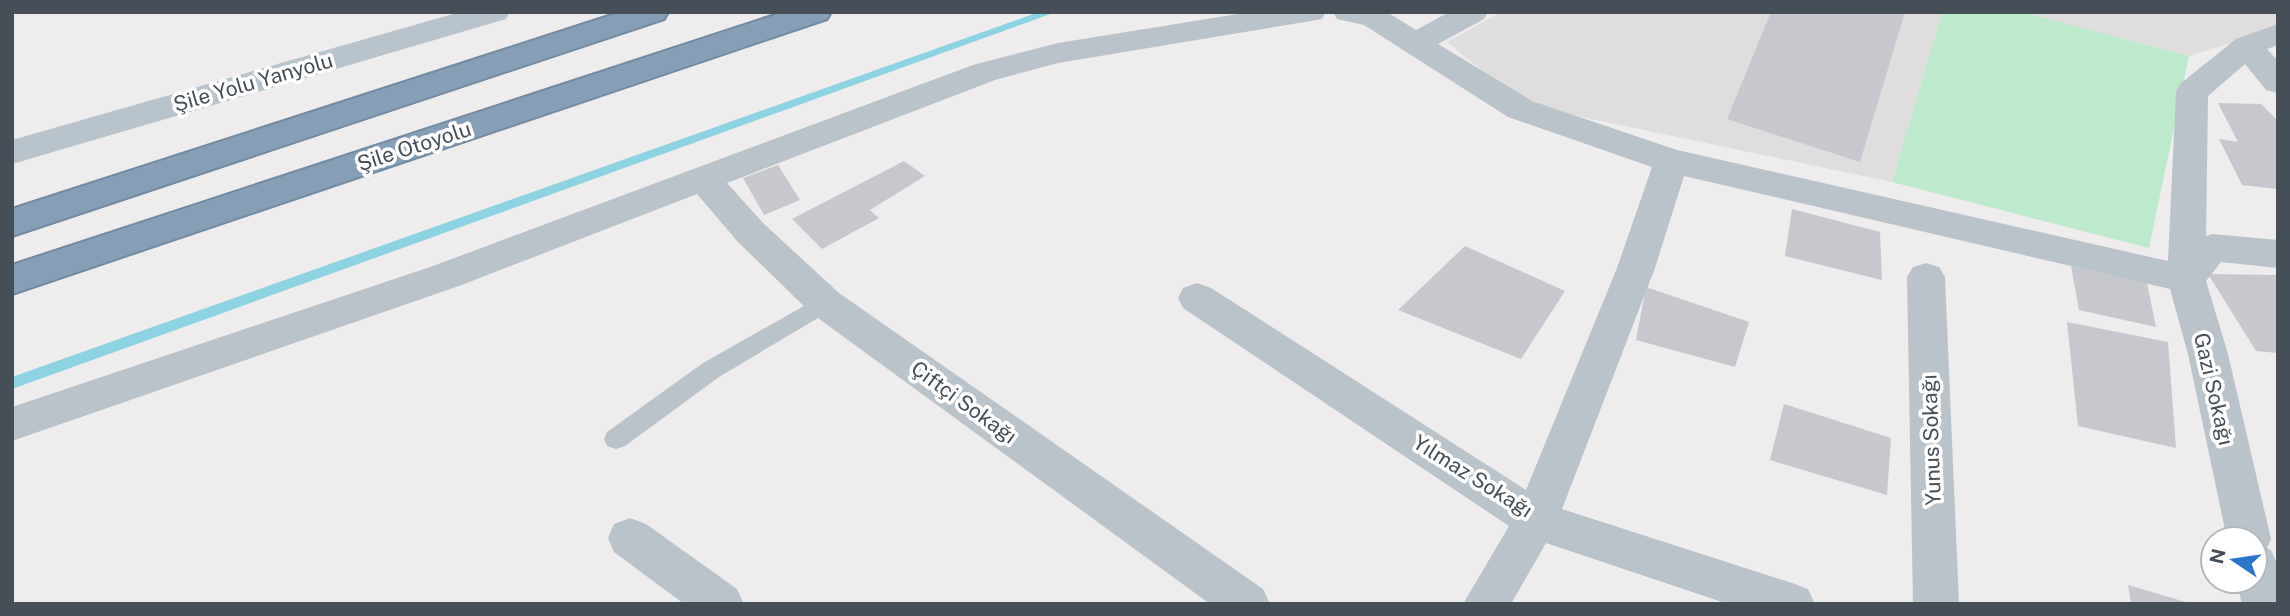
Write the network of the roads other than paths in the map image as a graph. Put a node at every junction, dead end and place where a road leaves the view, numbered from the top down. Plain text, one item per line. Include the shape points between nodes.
1 (495, 12) edge
2 (653, 12) edge
3 (816, 12) edge
4 (1311, 12) edge
5 (1348, 12) edge
6 (1473, 12) edge
7 (2262, 40) edge
8 (1416, 43) junction
9 (2278, 82) edge
10 (12, 152) edge
11 (1671, 161) junction
12 (702, 177) junction
13 (12, 223) edge
14 (2278, 254) edge
15 (1926, 277) dead end
16 (12, 279) edge
17 (2186, 279) junction
18 (1197, 298) dead end
19 (825, 303) junction
20 (12, 424) edge
21 (616, 439) dead end
22 (1536, 520) junction
23 (2246, 525) edge
24 (630, 538) dead end
25 (721, 604) edge
26 (1247, 604) edge
27 (1486, 604) edge
28 (1792, 604) edge
29 (1936, 604) edge

1 - 10 main road, Şile Yolu Yanyolu
2 - 13 highway
3 - 16 highway, Şile Otoyolu
4 - 12 street via 1021,61
5 - 8 street via 1374,18
6 - 8 street
7 - 9 street
7 - 17 street, Gazi Sokağı via 2192,92
8 - 11 street via 1520,109
11 - 17 street
11 - 22 street, Yılmaz Sokağı via 1636,268
12 - 19 street, Çiftçi Sokağı via 751,233
12 - 20 street via 446,276
14 - 17 street via 2213,248
15 - 29 street, Yunus Sokağı
17 - 23 street, Gazi Sokağı via 2208,354
18 - 22 street, Yılmaz Sokağı
19 - 21 lane via 711,370
19 - 26 street, Çiftçi Sokağı
22 - 27 street
22 - 28 street
24 - 25 street

